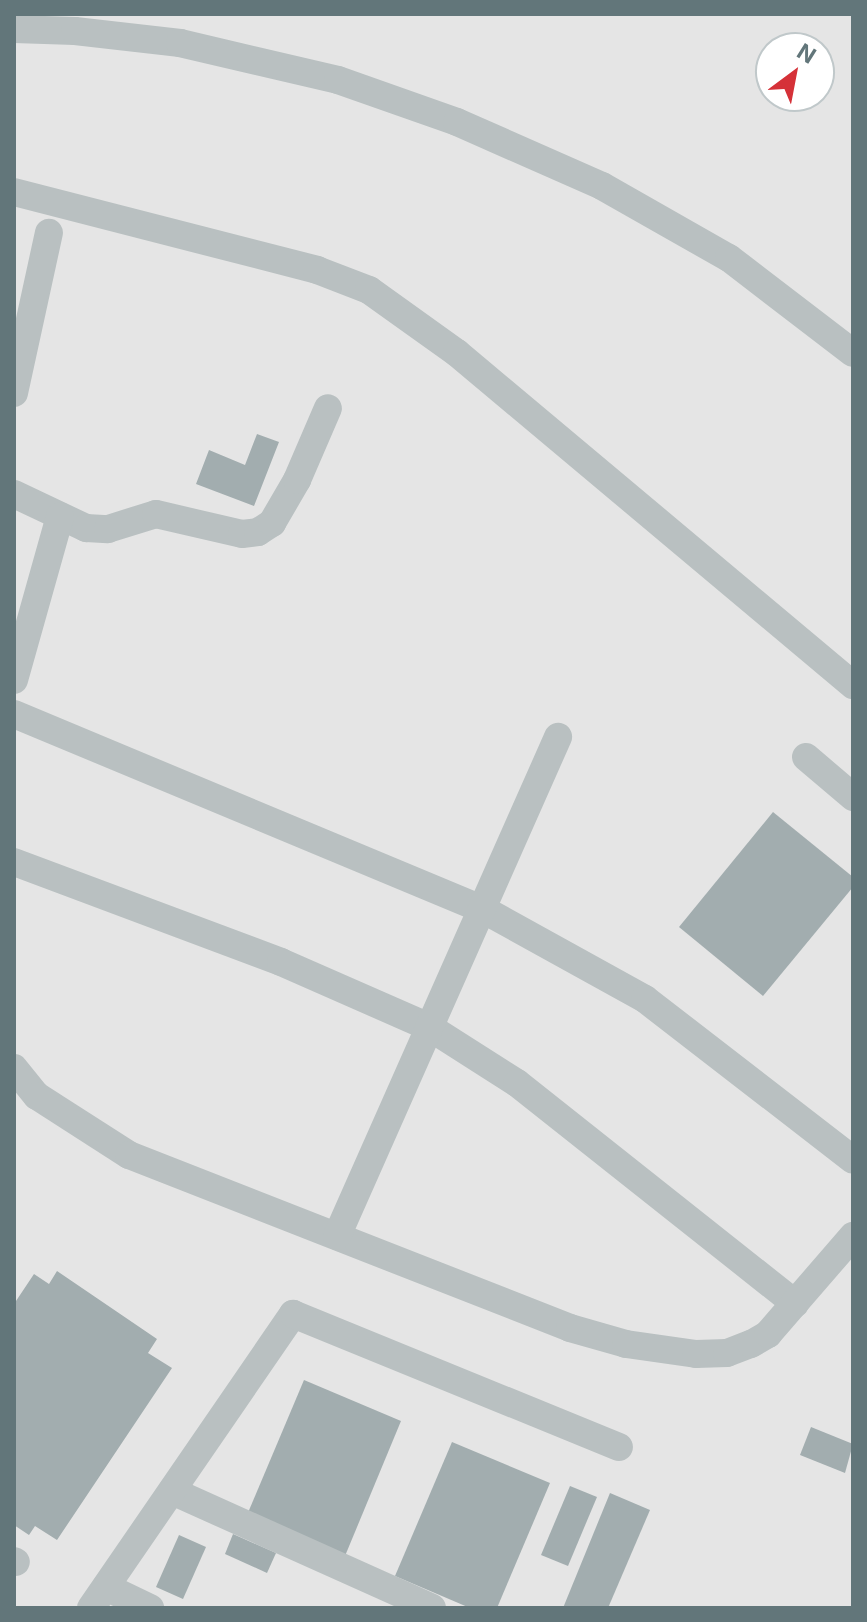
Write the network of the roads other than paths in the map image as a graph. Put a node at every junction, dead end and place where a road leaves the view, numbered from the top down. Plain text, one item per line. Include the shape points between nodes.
1 (14, 29) edge
2 (14, 192) edge
3 (49, 233) dead end
4 (853, 353) edge
5 (14, 393) edge
6 (328, 408) dead end
7 (14, 494) edge
8 (60, 516) junction
9 (14, 680) edge
10 (853, 685) edge
11 (14, 714) edge
12 (558, 737) dead end
13 (806, 757) dead end
14 (853, 797) edge
15 (14, 862) edge
16 (484, 910) junction
17 (429, 1027) junction
18 (14, 1068) edge
19 (853, 1160) edge
20 (337, 1236) junction
21 (853, 1236) edge
22 (795, 1303) junction
23 (619, 1447) dead end
24 (172, 1491) junction
25 (98, 1597) edge
26 (150, 1608) edge
27 (432, 1608) edge

1 - 4 lane via 180,43 338,80 457,122 602,186 729,258
2 - 10 lane via 317,270 369,290 457,353
3 - 5 lane
6 - 8 lane via 297,480 272,523 258,532 242,534 156,514 96,530
7 - 8 lane
8 - 9 lane
11 - 16 lane
12 - 16 lane
13 - 14 lane
15 - 17 lane via 281,962
16 - 17 lane
16 - 19 lane via 645,999
17 - 20 lane
17 - 22 lane via 517,1083
18 - 20 lane via 37,1096 129,1155
20 - 22 lane via 570,1328 626,1344 727,1353 768,1334
21 - 22 lane
23 - 24 lane via 293,1314
24 - 25 lane
24 - 27 lane
25 - 26 lane

